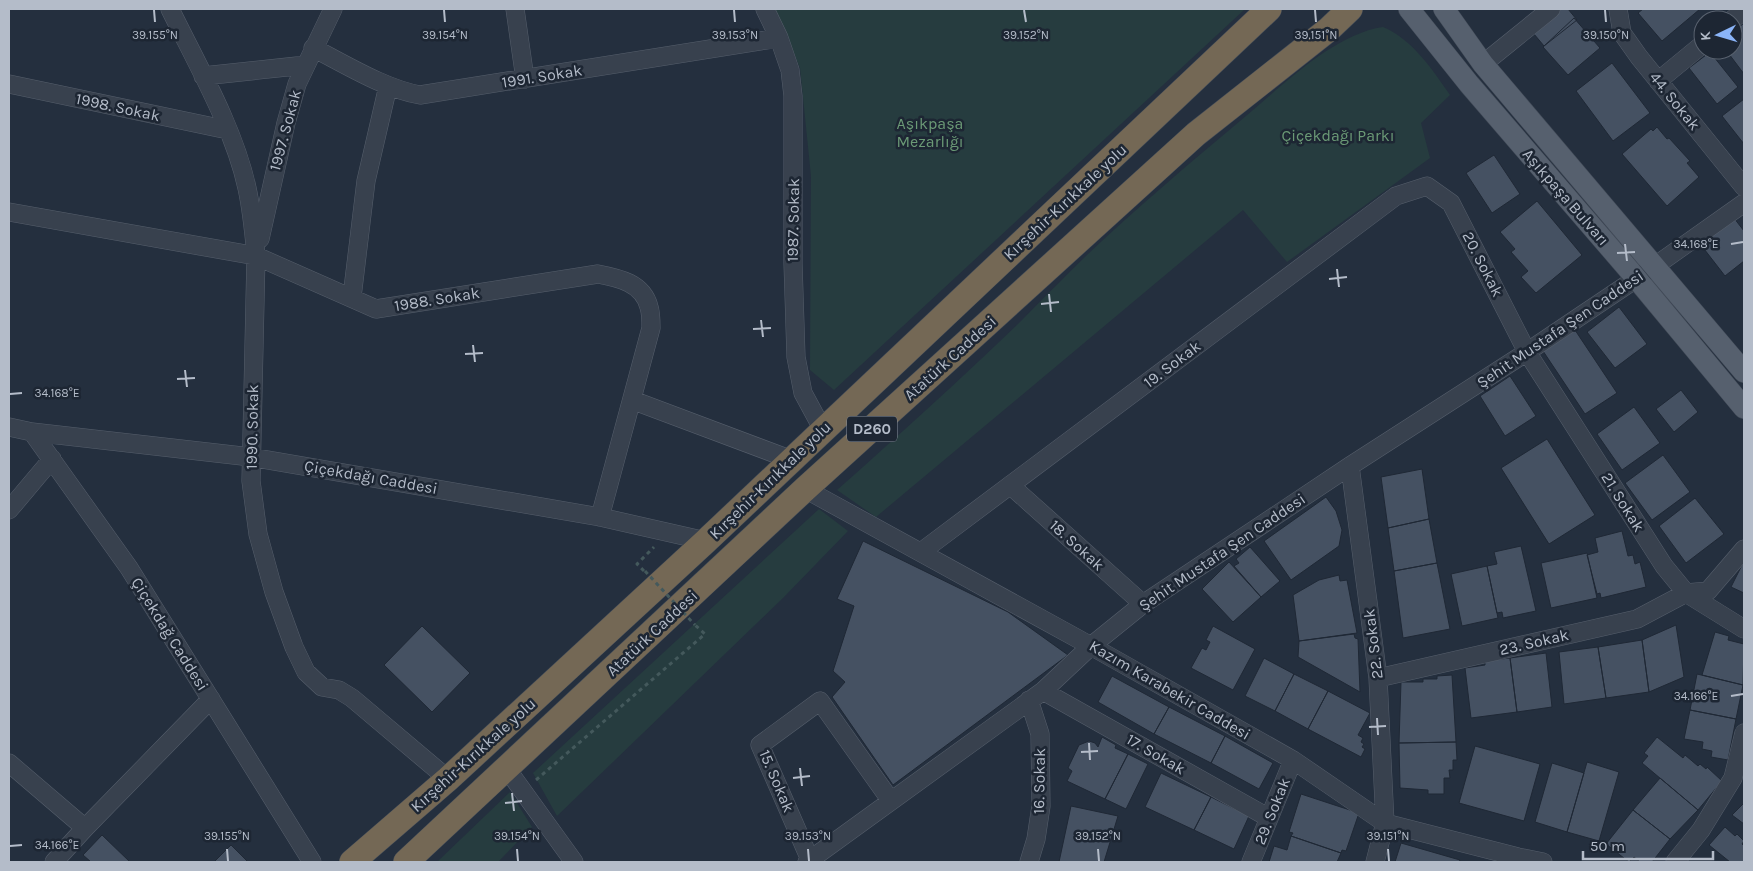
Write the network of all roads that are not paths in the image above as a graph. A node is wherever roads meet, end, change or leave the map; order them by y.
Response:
1 (170, 9) edge
2 (515, 9) edge
3 (765, 9) edge
4 (1269, 9) edge
5 (1350, 9) edge
6 (1410, 9) edge
7 (1444, 9) edge
8 (1551, 9) edge
9 (1618, 9) edge
10 (330, 11) edge
11 (779, 38) junction
12 (1693, 52) edge
13 (309, 56) junction
14 (1482, 64) junction
15 (203, 76) junction
16 (524, 79) junction
17 (1658, 81) junction
18 (9, 84) edge
19 (388, 86) junction
20 (228, 130) junction
21 (1427, 186) joint
22 (1744, 187) edge
23 (1744, 203) edge
24 (9, 212) edge
25 (256, 256) junction
26 (1656, 266) junction
27 (1636, 278) junction
28 (352, 297) junction
29 (1527, 352) junction
30 (1744, 372) edge
31 (632, 400) junction
32 (1744, 408) edge
33 (9, 427) edge
34 (823, 430) junction
35 (32, 432) junction
36 (251, 457) junction
37 (52, 459) junction
38 (792, 460) junction
39 (1350, 466) junction
40 (1010, 485) junction
41 (805, 489) junction
42 (9, 510) edge
43 (600, 517) junction
44 (706, 541) junction
45 (1744, 549) edge
46 (921, 552) junction
47 (1686, 593) junction
48 (1144, 604) junction
49 (1744, 629) edge
50 (1091, 646) junction
51 (1378, 678) junction
52 (1036, 696) junction
53 (211, 699) junction
54 (1744, 733) edge
55 (1293, 760) junction
56 (9, 764) edge
57 (506, 769) junction
58 (448, 780) junction
59 (891, 801) junction
60 (1269, 818) junction
61 (1385, 823) junction
62 (85, 828) junction
63 (809, 861) edge
64 (54, 862) edge
65 (312, 862) edge
66 (352, 862) edge
67 (406, 862) edge
68 (574, 862) edge
69 (1029, 862) edge
70 (1251, 862) edge
71 (1375, 862) edge
72 (1543, 862) edge
73 (1675, 862) edge

1 - 15 street, 1990. Sokak
2 - 16 street
3 - 11 street, 1987. Sokak
4 - 34 highway, Kırşehir-Kırıkkale yolu / D260
5 - 41 highway, Atatürk Caddesi / D260
6 - 27 main road, Aşıkpaşa Bulvarı
7 - 14 main road, Aşıkpaşa Bulvarı
8 - 14 street
9 - 17 street, 44. Sokak
10 - 13 street, 1997. Sokak
11 - 16 street, 1991. Sokak
11 - 34 street, 1987. Sokak
12 - 17 street
13 - 15 street
13 - 19 street, 1991. Sokak
13 - 25 street, 1997. Sokak
14 - 26 main road, Aşıkpaşa Bulvarı
15 - 20 street, 1990. Sokak
16 - 19 street, 1991. Sokak
17 - 22 street, 44. Sokak
18 - 20 street, 1998. Sokak
19 - 28 street
20 - 25 street, 1990. Sokak
21 - 29 street, 20. Sokak
21 - 40 street, 19. Sokak
23 - 26 street, Şehit Mustafa Şen Caddesi
24 - 25 street, 1988. Sokak
25 - 28 street, 1988. Sokak
25 - 36 street, 1990. Sokak
26 - 27 street, Şehit Mustafa Şen Caddesi
26 - 30 main road, Aşıkpaşa Bulvarı
27 - 29 street, Şehit Mustafa Şen Caddesi
27 - 32 main road, Aşıkpaşa Bulvarı
28 - 31 street, 1988. Sokak
29 - 39 street, Şehit Mustafa Şen Caddesi
29 - 47 street, 21. Sokak
31 - 38 street
31 - 43 street, 1988. Sokak
33 - 35 street
34 - 38 highway, Kırşehir-Kırıkkale yolu / D260
35 - 36 street, Çiçekdağı Caddesi
35 - 37 street, Çiçekdağ Caddesi
36 - 43 street, Çiçekdağı Caddesi
36 - 58 street, 1990. Sokak
37 - 42 street
37 - 53 street, Çiçekdağ Caddesi
38 - 44 highway, Kırşehir-Kırıkkale yolu / D260
39 - 48 street, Şehit Mustafa Şen Caddesi
39 - 51 street, 22. Sokak
40 - 46 street, 19. Sokak
40 - 48 street, 18. Sokak
41 - 46 street, Kazım Karabekir Caddesi
41 - 57 highway, Atatürk Caddesi / D260
43 - 44 street, Çiçekdağı Caddesi
44 - 58 highway, Kırşehir-Kırıkkale yolu / D260
45 - 47 street, 23. Sokak
46 - 50 street, Kazım Karabekir Caddesi
47 - 49 street, 21. Sokak
47 - 51 street, 23. Sokak
48 - 50 street, Şehit Mustafa Şen Caddesi
50 - 52 street, Şehit Mustafa Şen Caddesi
50 - 55 street, Kazım Karabekir Caddesi
51 - 61 street, 22. Sokak
52 - 59 street, Şehit Mustafa Şen Caddesi
52 - 60 street, 17. Sokak
52 - 69 street, 16. Sokak
53 - 62 street
53 - 65 street, Çiçekdağ Caddesi
54 - 73 street
55 - 60 street, 29. Sokak
55 - 61 street, Kazım Karabekir Caddesi
56 - 62 street
57 - 67 highway, Atatürk Caddesi / D260
57 - 68 street
58 - 66 highway, Kırşehir-Kırıkkale yolu / D260
59 - 63 street, Şehit Mustafa Şen Caddesi
59 - 63 street, 15. Sokak
60 - 70 street, 29. Sokak
61 - 71 street, 22. Sokak
61 - 72 street, Kazım Karabekir Caddesi
62 - 64 street

